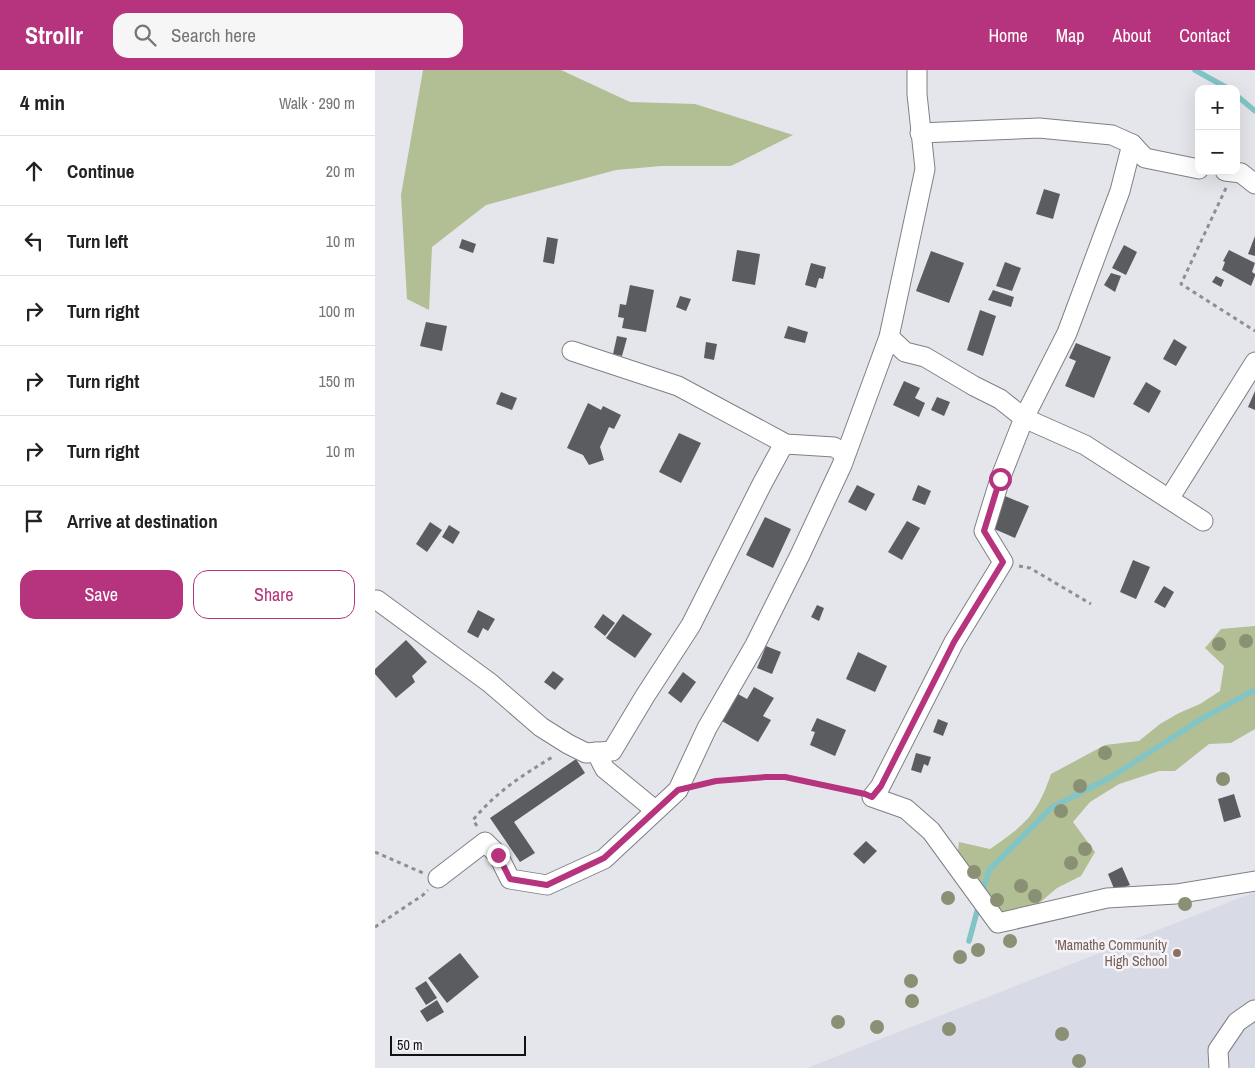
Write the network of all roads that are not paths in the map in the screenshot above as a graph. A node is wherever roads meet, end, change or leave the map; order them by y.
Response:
1 (917, 70) edge
2 (920, 133) junction
3 (1132, 144) junction
4 (1195, 167) edge
5 (1240, 173) edge
6 (1255, 184) edge
7 (889, 337) junction
8 (572, 351) dead end
9 (1255, 362) edge
10 (1024, 418) junction
11 (787, 444) junction
12 (845, 454) junction
13 (1169, 499) junction
14 (1203, 521) dead end
15 (377, 600) dead end
16 (596, 752) junction
17 (655, 810) junction
18 (438, 878) road end
19 (1255, 880) edge
20 (1254, 1010) edge
21 (1219, 1068) edge

1 - 2 street
2 - 3 street
2 - 7 street
3 - 4 street
3 - 10 street
5 - 6 street
7 - 10 street
7 - 12 street
8 - 11 street
9 - 13 street
10 - 13 street
10 - 19 street
11 - 12 street
11 - 16 street
12 - 17 street
13 - 14 street
15 - 16 street
16 - 17 street
17 - 18 street
20 - 21 street

